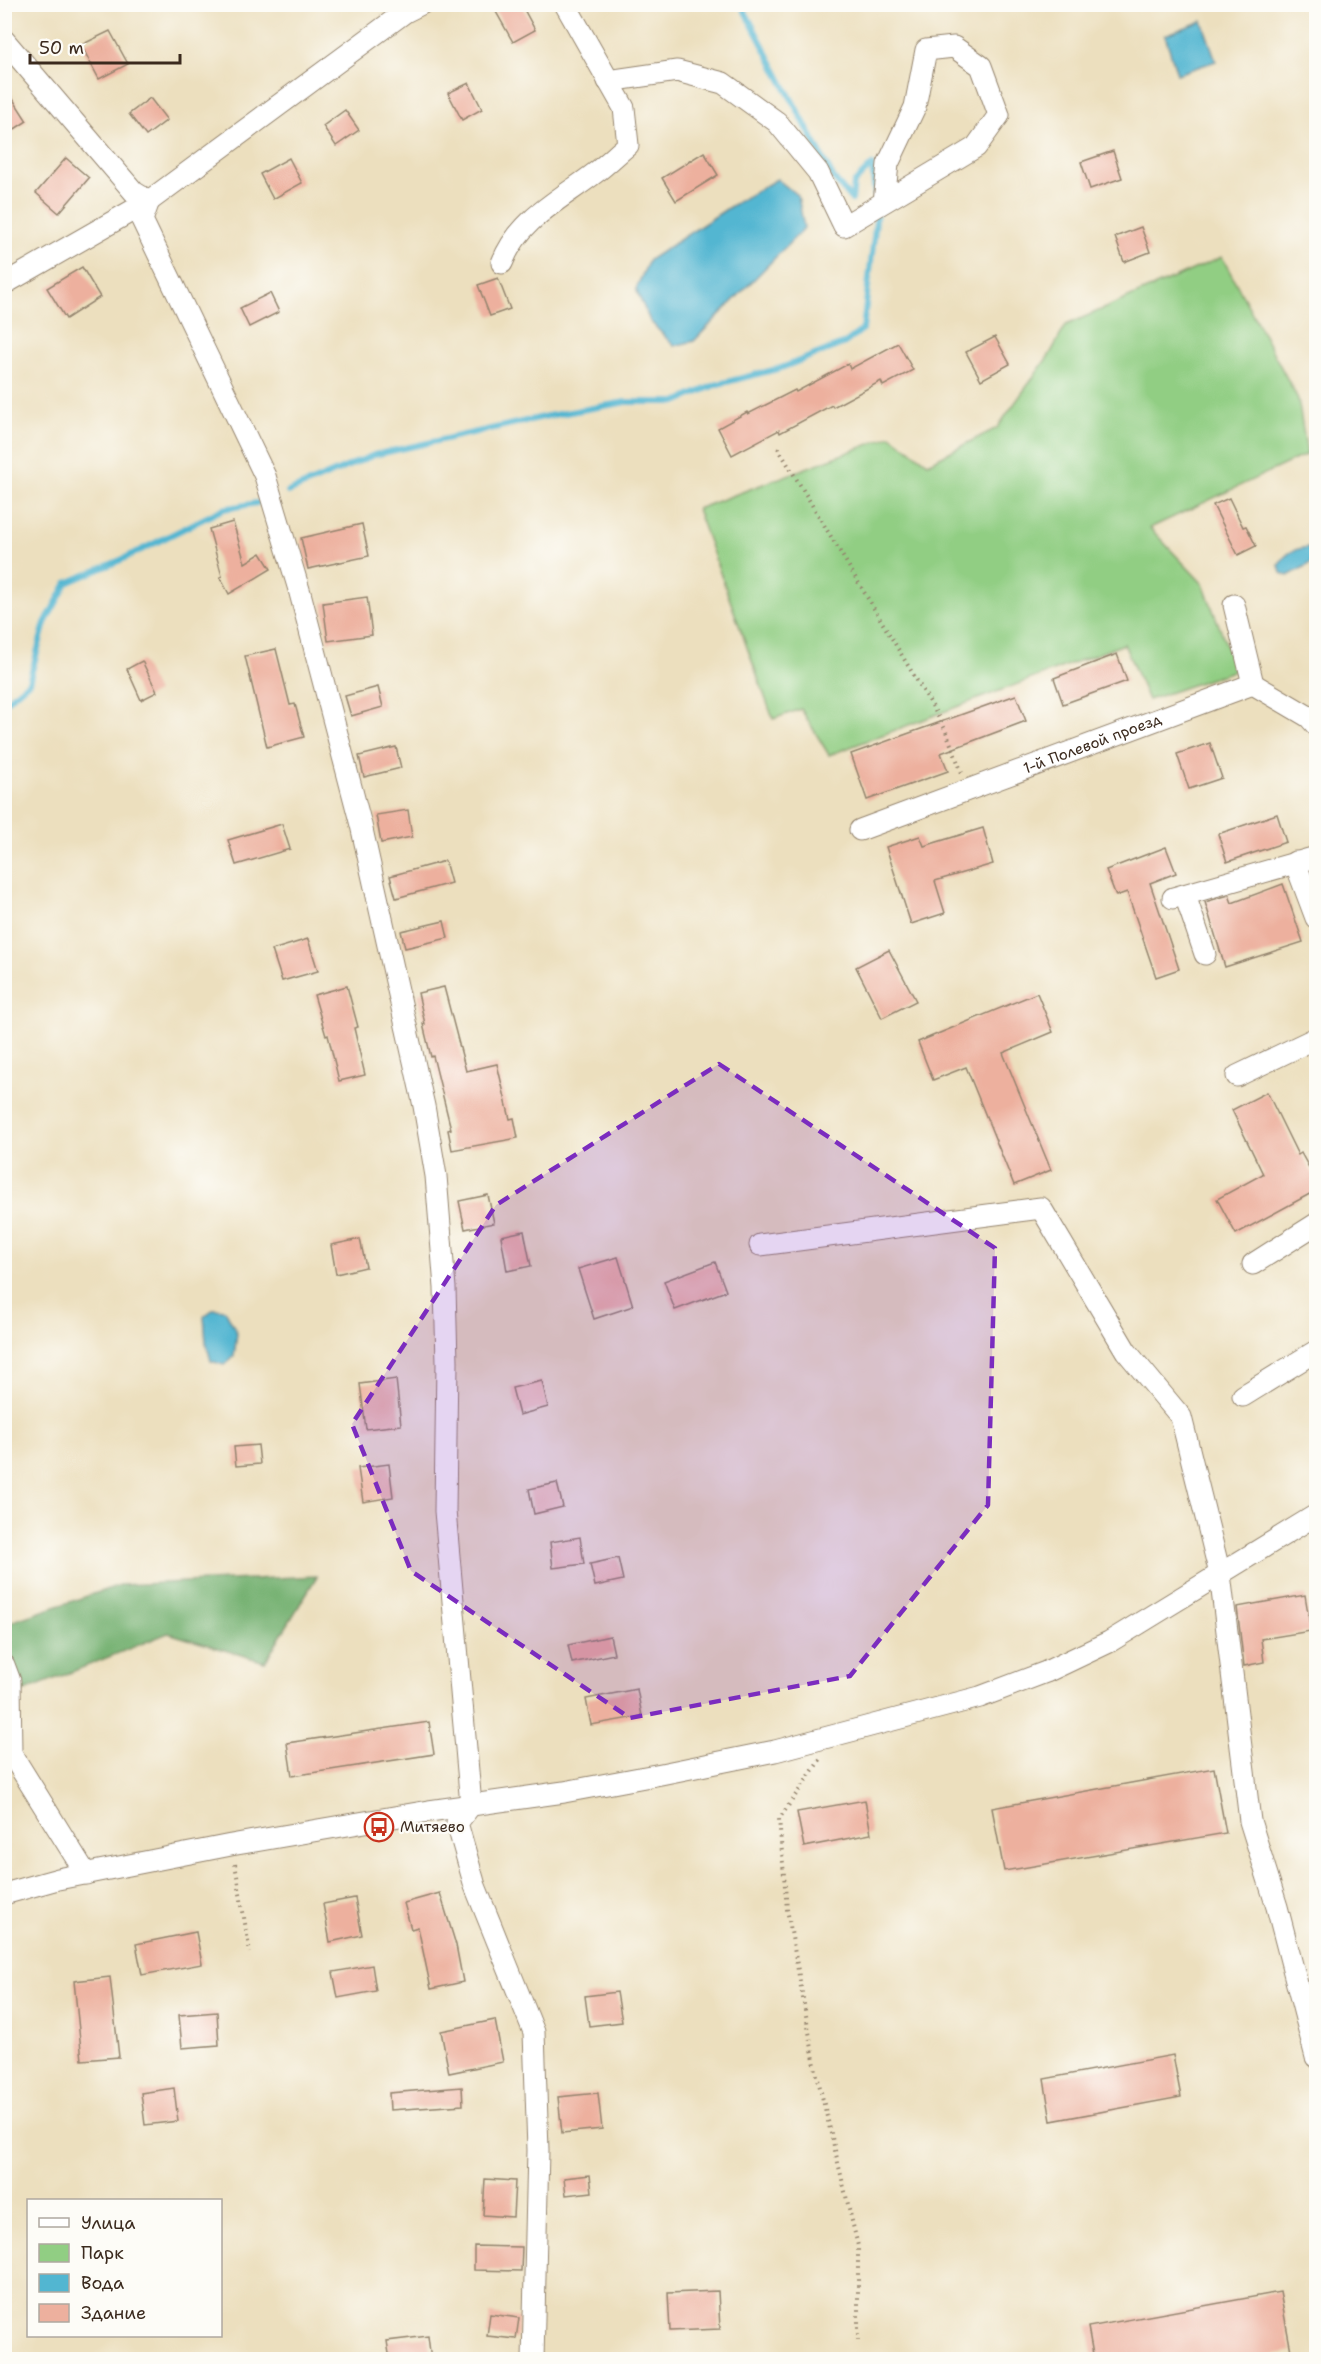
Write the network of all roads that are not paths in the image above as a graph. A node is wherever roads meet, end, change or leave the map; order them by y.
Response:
1 (421, 4) edge
2 (565, 4) edge
3 (4, 40) edge
4 (608, 81) junction
5 (149, 201) junction
6 (884, 202) junction
7 (502, 263) dead end
8 (4, 284) edge
9 (1234, 605) dead end
10 (1253, 684) junction
11 (1317, 725) edge
12 (860, 830) dead end
13 (1317, 857) edge
14 (1295, 862) junction
15 (1317, 918) edge
16 (1205, 954) dead end
17 (1317, 1038) edge
18 (1237, 1076) dead end
19 (1317, 1224) edge
20 (760, 1245) dead end
21 (1253, 1264) dead end
22 (1317, 1351) edge
23 (1243, 1396) dead end
24 (1317, 1515) edge
25 (1220, 1574) junction
26 (4, 1665) edge
27 (471, 1805) junction
28 (86, 1874) junction
29 (4, 1894) edge
30 (1317, 2057) edge
31 (533, 2360) edge

1 - 5 street
2 - 4 street
3 - 5 street
4 - 6 street
4 - 7 street
5 - 8 street
5 - 27 street
6 - 6 street
9 - 10 street
10 - 11 street
10 - 12 street, 1-й Полевой проезд
13 - 14 street
14 - 15 street
14 - 16 street
17 - 18 street
19 - 21 street
20 - 25 street
22 - 23 street
24 - 25 street
25 - 27 street
25 - 30 street
26 - 28 street
27 - 28 street
27 - 31 street
28 - 29 street

